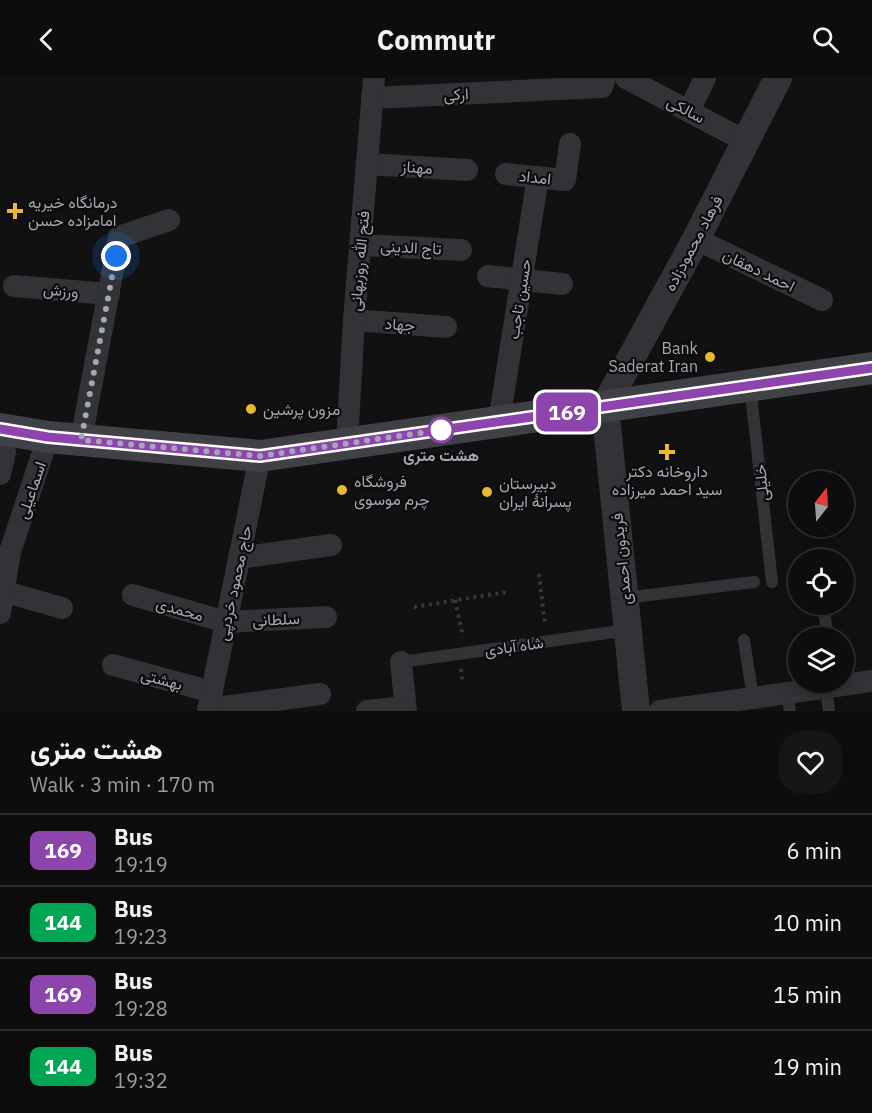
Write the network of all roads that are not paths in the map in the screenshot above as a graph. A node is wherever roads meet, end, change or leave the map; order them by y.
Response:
1 (604, 78) edge
2 (626, 78) edge
3 (705, 78) edge
4 (778, 78) edge
5 (654, 85) edge
6 (373, 88) edge
7 (689, 111) junction
8 (745, 141) junction
9 (570, 144) dead end
10 (367, 164) junction
11 (466, 170) dead end
12 (506, 174) dead end
13 (538, 177) junction
14 (169, 220) dead end
15 (696, 239) junction
16 (361, 245) junction
17 (461, 250) dead end
18 (488, 276) dead end
19 (522, 280) junction
20 (562, 284) dead end
21 (14, 286) dead end
22 (109, 294) junction
23 (822, 300) dead end
24 (354, 321) junction
25 (446, 327) dead end
26 (872, 368) edge
27 (750, 385) junction
28 (605, 406) junction
29 (499, 422) junction
30 (48, 437) junction
31 (81, 440) junction
32 (3, 441) edge
33 (347, 443) junction
34 (260, 456) junction
35 (0, 474) edge
36 (331, 545) dead end
37 (239, 558) junction
38 (754, 582) dead end
39 (772, 582) dead end
40 (133, 596) dead end
41 (625, 598) junction
42 (1, 602) edge
43 (62, 608) dead end
44 (326, 617) dead end
45 (226, 622) junction
46 (628, 630) junction
47 (744, 640) dead end
48 (401, 662) joint
49 (113, 665) dead end
50 (872, 681) edge
51 (854, 683) edge
52 (813, 693) edge
53 (831, 693) edge
54 (320, 694) dead end
55 (753, 698) junction
56 (789, 702) edge
57 (209, 704) edge
58 (406, 709) edge
59 (367, 711) edge
60 (636, 711) edge
61 (660, 711) edge
62 (829, 711) edge

1 - 6 street, ارکی
2 - 5 street, سالکی
3 - 7 street
4 - 8 street, فرهاد محمودزاده
5 - 7 street, سالکی
6 - 10 street, فتح الله روزبهانی
7 - 8 street, سالکی
8 - 15 street, فرهاد محمودزاده
9 - 13 street, امداد
10 - 11 street, مهناز
10 - 16 street, فتح الله روزبهانی
12 - 13 street, امداد
13 - 19 street, حسین تاجب
14 - 22 street
15 - 23 street, احمد دهقان
15 - 28 street, فرهاد محمودزاده
16 - 17 street, تاج الدینی
16 - 24 street, فتح الله روزبهانی
18 - 19 street
19 - 20 street
19 - 29 street, حسین تاجب
21 - 22 street, ورزش
22 - 31 street
24 - 25 street, جهاد
24 - 33 street, فتح الله روزبهانی
26 - 27 main road
27 - 28 main road
27 - 39 lane, خلیلی
28 - 29 main road
28 - 41 street, فریدون احمدی
29 - 33 main road
30 - 31 main road
30 - 32 main road
30 - 42 street, اسماعیلی
31 - 34 main road
32 - 35 street
33 - 34 main road
34 - 37 street, حاج محمود خردپی
36 - 37 street
37 - 45 street, حاج محمود خردپی
38 - 41 lane
40 - 45 street, محمدی
41 - 46 street, فریدون احمدی
42 - 43 street
44 - 45 street, سلطانی
45 - 57 street, حاج محمود خردپی
46 - 48 lane, شاه آبادی
46 - 60 street, فریدون احمدی
47 - 55 lane
48 - 58 street
49 - 57 street, بهشتی
50 - 51 street
52 - 56 street
53 - 62 lane
54 - 57 street
55 - 56 street
55 - 61 street
58 - 59 street

